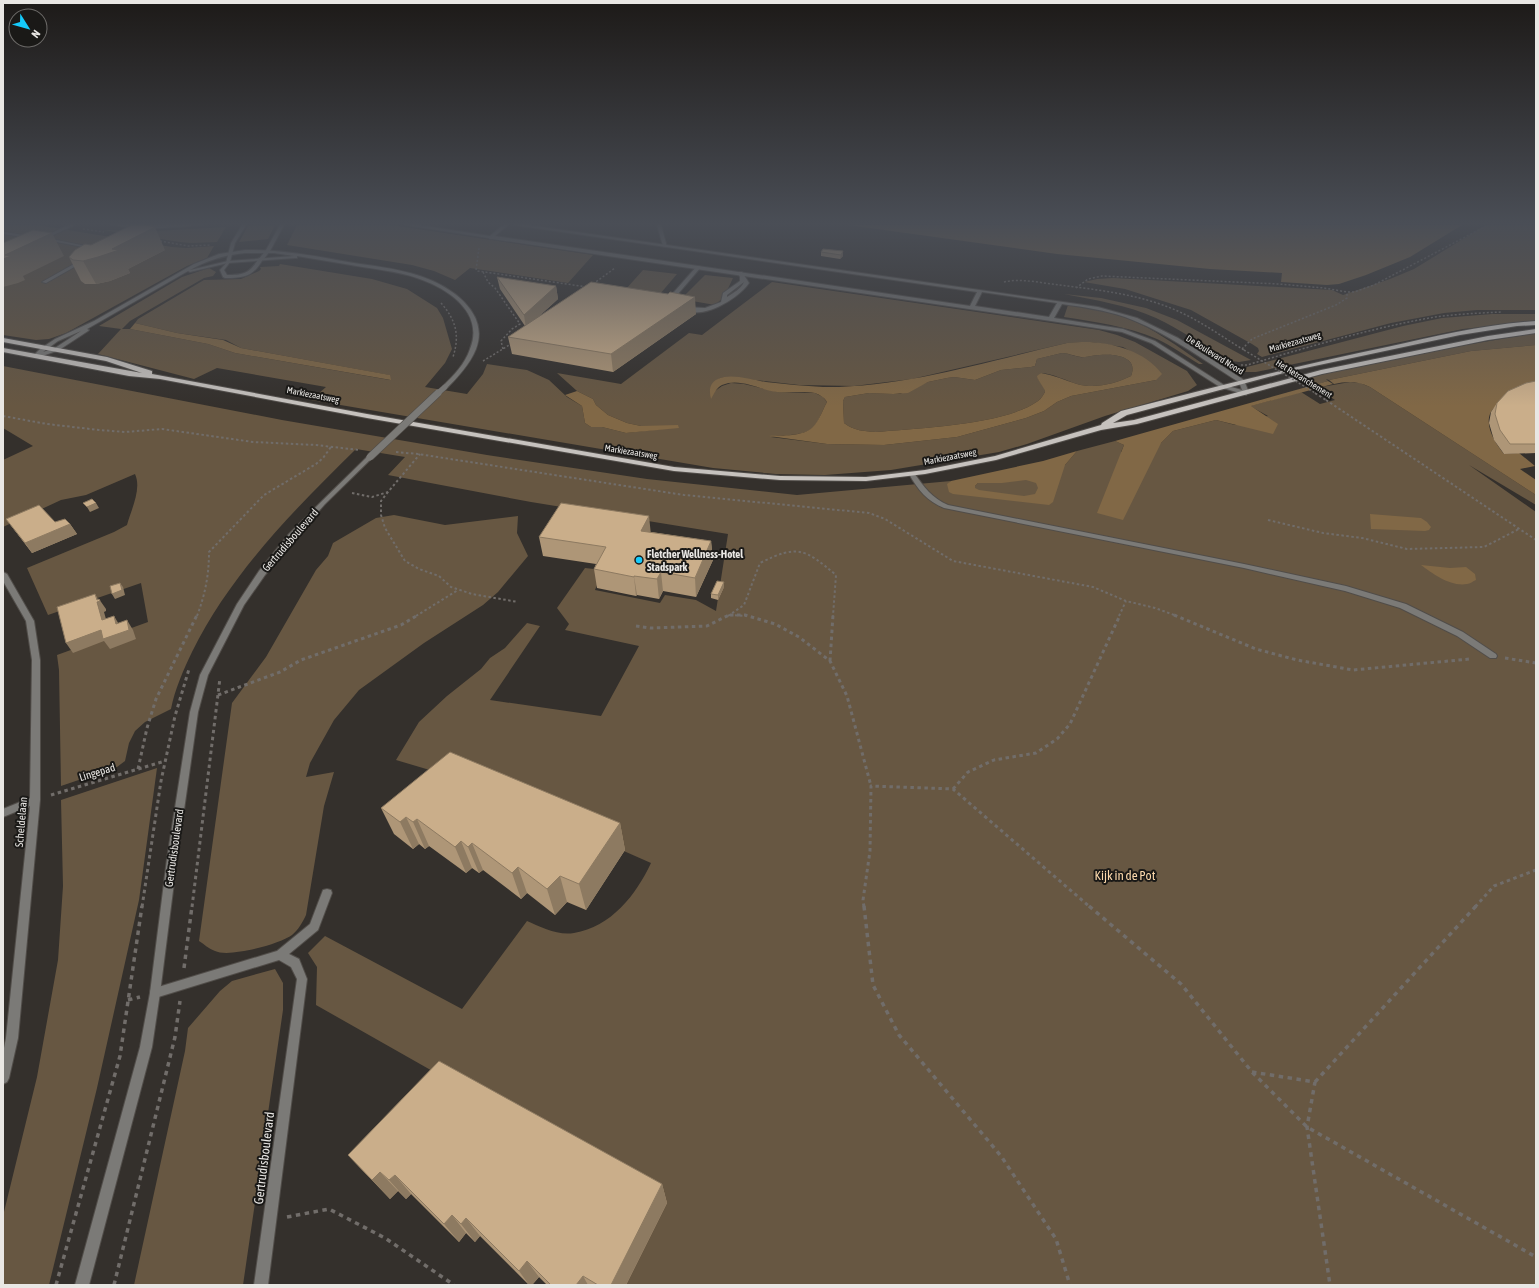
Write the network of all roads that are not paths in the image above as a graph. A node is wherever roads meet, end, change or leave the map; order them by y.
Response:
1 (159, 285) edge
2 (439, 285) edge
3 (683, 285) edge
4 (746, 285) edge
5 (825, 285) edge
6 (938, 285) edge
7 (980, 291) junction
8 (1060, 302) junction
9 (671, 307) edge
10 (972, 307) junction
11 (678, 308) edge
12 (1051, 319) junction
13 (94, 322) junction
14 (1536, 323) edge
15 (1536, 331) edge
16 (3, 340) edge
17 (45, 347) junction
18 (57, 349) junction
19 (3, 350) edge
20 (36, 356) junction
21 (160, 377) junction
22 (1242, 381) junction
23 (1222, 386) junction
24 (1246, 393) junction
25 (1100, 428) junction
26 (912, 474) junction
27 (3, 574) edge
28 (1493, 656) road end
29 (35, 800) junction
30 (3, 814) edge
31 (327, 893) dead end
32 (280, 956) junction
33 (155, 992) junction
34 (8, 1040) edge
35 (3, 1078) edge
36 (82, 1285) edge
37 (261, 1285) edge

1 - 13 street, Gertrudisboulevard
2 - 33 street, Gertrudisboulevard, bridge
3 - 9 street
4 - 11 street
5 - 10 street, De Boulevard Noord
6 - 7 street, De Boulevard Noord
7 - 8 street, De Boulevard Noord
7 - 10 street
8 - 12 street
8 - 22 street, De Boulevard Noord
10 - 12 street, De Boulevard Noord
12 - 23 street, De Boulevard Noord
13 - 17 street, Gertrudisboulevard
13 - 18 street, Gertrudisboulevard
14 - 22 main road, Markiezaatsweg
15 - 24 main road, Markiezaatsweg
16 - 17 main road, Markiezaatsweg
17 - 18 main road, Markiezaatsweg
17 - 20 street, Gertrudisboulevard
18 - 20 street, Gertrudisboulevard
18 - 21 main road, Markiezaatsweg
19 - 20 main road, Markiezaatsweg
20 - 21 main road, Markiezaatsweg
21 - 26 main road, Markiezaatsweg
22 - 23 main road, Markiezaatsweg
22 - 24 street, De Boulevard Noord
23 - 24 street, De Boulevard Noord
23 - 25 main road, Markiezaatsweg
24 - 25 main road, Markiezaatsweg
25 - 26 main road, Markiezaatsweg
26 - 28 street
27 - 29 street, Scheldelaan
29 - 30 street
29 - 34 street, Scheldelaan
31 - 32 street
32 - 33 street
32 - 37 street, Gertrudisboulevard
33 - 36 street, Gertrudisboulevard
34 - 35 street, Scheldelaan

